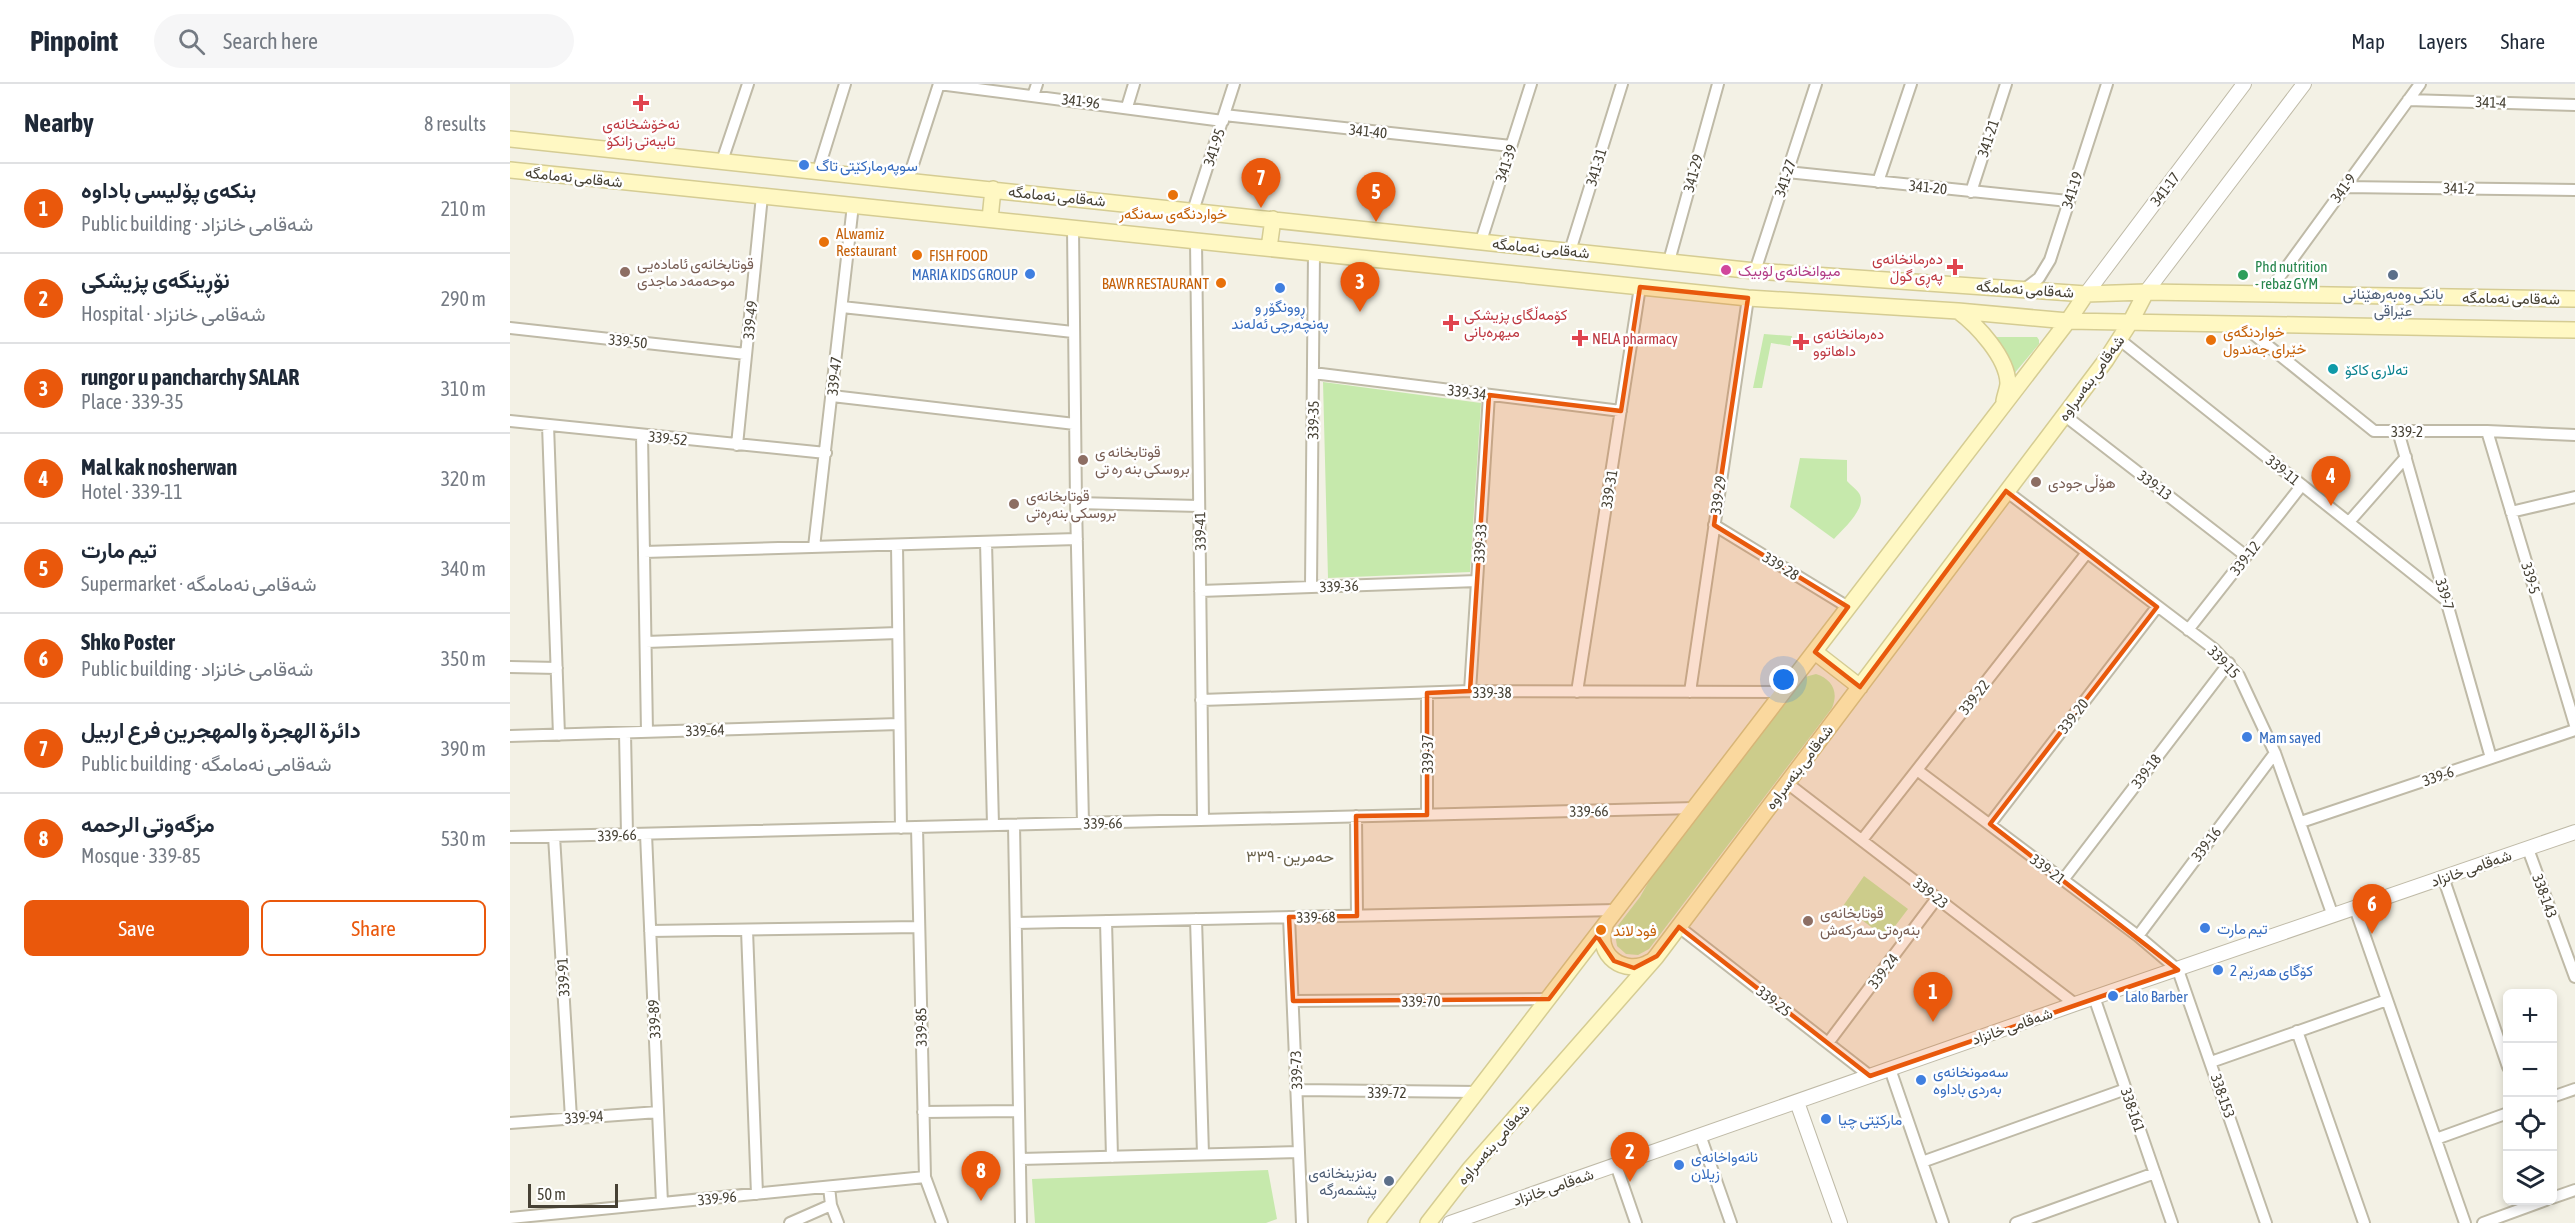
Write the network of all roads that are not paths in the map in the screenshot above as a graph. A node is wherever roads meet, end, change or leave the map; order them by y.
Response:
1 (748, 84) edge
2 (845, 84) edge
3 (939, 84) edge
4 (1037, 84) edge
5 (1134, 84) edge
6 (1234, 84) edge
7 (1531, 84) edge
8 (1622, 84) edge
9 (1718, 84) edge
10 (1816, 84) edge
11 (1911, 84) edge
12 (2006, 84) edge
13 (2108, 84) edge
14 (2244, 84) edge
15 (2304, 84) edge
16 (2420, 84) edge
17 (1033, 96) junction
18 (2408, 100) junction
19 (2575, 105) edge
20 (1127, 107) junction
21 (1223, 118) junction
22 (510, 131) edge
23 (510, 139) edge
24 (581, 146) junction
25 (1511, 146) junction
26 (722, 161) junction
27 (510, 170) edge
28 (818, 171) junction
29 (1787, 172) junction
30 (908, 180) junction
31 (1878, 182) junction
32 (2343, 188) junction
33 (993, 189) junction
34 (2575, 189) edge
35 (1971, 192) junction
36 (762, 196) junction
37 (2068, 201) junction
38 (853, 205) junction
39 (1193, 211) junction
40 (990, 219) junction
41 (1273, 219) junction
42 (1073, 228) junction
43 (1197, 241) junction
44 (1480, 241) junction
45 (1269, 248) junction
46 (1570, 251) junction
47 (1314, 253) junction
48 (1669, 261) junction
49 (1755, 271) junction
50 (1640, 286) junction
51 (2026, 288) junction
52 (2146, 292) junction
53 (2086, 294) junction
54 (2267, 294) junction
55 (1748, 298) junction
56 (2575, 299) edge
57 (842, 307) junction
58 (1958, 311) junction
59 (2068, 321) junction
60 (2131, 321) junction
61 (2240, 324) junction
62 (510, 328) edge
63 (2575, 330) edge
64 (1073, 332) junction
65 (2120, 339) junction
66 (746, 354) junction
67 (1313, 373) junction
68 (1489, 395) junction
69 (832, 396) junction
70 (2003, 407) junction
71 (1621, 411) junction
72 (2064, 416) junction
73 (510, 421) edge
74 (1075, 424) junction
75 (548, 425) junction
76 (2398, 431) junction
77 (2487, 431) junction
78 (642, 435) junction
79 (2575, 435) edge
80 (737, 445) junction
81 (826, 453) junction
82 (2406, 457) junction
83 (2302, 485) junction
84 (2006, 490) junction
85 (2575, 497) edge
86 (1076, 503) junction
87 (1199, 506) junction
88 (2511, 512) junction
89 (2349, 522) junction
90 (1714, 525) junction
91 (1077, 539) junction
92 (986, 542) junction
93 (897, 545) junction
94 (813, 547) junction
95 (644, 552) junction
96 (2086, 554) junction
97 (2246, 556) junction
98 (1477, 581) junction
99 (1311, 587) junction
100 (1200, 591) junction
101 (2446, 600) junction
102 (1848, 607) junction
103 (2157, 607) junction
104 (2187, 630) junction
105 (898, 633) junction
106 (646, 642) junction
107 (1815, 652) junction
108 (2229, 663) junction
109 (510, 667) edge
110 (557, 668) junction
111 (1860, 687) junction
112 (1470, 692) junction
113 (1576, 692) junction
114 (1690, 692) junction
115 (1783, 692) junction
116 (1427, 693) junction
117 (1202, 700) junction
118 (900, 724) junction
119 (2575, 725) edge
120 (2575, 730) edge
121 (647, 732) junction
122 (625, 733) junction
123 (559, 735) junction
124 (510, 736) edge
125 (2275, 753) junction
126 (2491, 758) junction
127 (1917, 770) junction
128 (1787, 783) junction
129 (1695, 808) junction
130 (1426, 815) junction
131 (1356, 816) junction
132 (1203, 820) junction
133 (2301, 822) junction
134 (1083, 823) junction
135 (1990, 824) junction
136 (993, 825) junction
137 (1014, 825) junction
138 (916, 827) junction
139 (901, 828) junction
140 (2575, 832) edge
141 (627, 834) junction
142 (646, 834) junction
143 (554, 836) junction
144 (510, 837) edge
145 (1862, 840) junction
146 (2528, 849) junction
147 (2443, 877) junction
148 (2062, 879) junction
149 (1937, 898) junction
150 (2355, 908) junction
151 (1616, 910) junction
152 (1357, 916) junction
153 (2333, 916) junction
154 (1289, 917) junction
155 (1196, 919) junction
156 (1106, 921) junction
157 (1016, 923) junction
158 (1606, 923) junction
159 (919, 927) junction
160 (1679, 927) junction
161 (747, 930) junction
162 (650, 931) junction
163 (2138, 936) junction
164 (1656, 956) junction
165 (2178, 970) junction
166 (2575, 977) edge
167 (2094, 998) junction
168 (1549, 999) junction
169 (2387, 1000) junction
170 (1293, 1001) junction
171 (2075, 1004) junction
172 (2297, 1031) junction
173 (1828, 1043) junction
174 (2503, 1052) edge
175 (2211, 1062) junction
176 (1890, 1069) junction
177 (1870, 1076) junction
178 (2126, 1089) junction
179 (2575, 1089) edge
180 (1297, 1090) junction
181 (1478, 1092) junction
182 (2557, 1096) edge
183 (1797, 1102) junction
184 (658, 1112) junction
185 (923, 1112) junction
186 (1019, 1112) junction
187 (2503, 1115) edge
188 (571, 1119) junction
189 (510, 1123) edge
190 (1700, 1135) junction
191 (2436, 1139) junction
192 (1299, 1152) junction
193 (1203, 1154) junction
194 (1112, 1157) junction
195 (1020, 1159) junction
196 (1922, 1162) junction
197 (1616, 1165) junction
198 (2155, 1173) junction
199 (925, 1177) junction
200 (829, 1187) junction
201 (2575, 1190) edge
202 (757, 1194) junction
203 (2557, 1197) edge
204 (662, 1203) junction
205 (831, 1205) junction
206 (2532, 1205) edge
207 (510, 1218) edge
208 (1300, 1222) edge
209 (2463, 1222) edge
210 (790, 1223) edge
211 (838, 1223) edge
212 (942, 1223) edge
213 (1021, 1223) edge
214 (1376, 1223) edge
215 (1428, 1223) edge
216 (1449, 1223) edge
217 (1636, 1223) edge
218 (1731, 1223) edge
219 (1840, 1223) edge
220 (1943, 1223) edge
221 (2016, 1223) edge
222 (2172, 1223) edge
223 (2266, 1223) edge
224 (2364, 1223) edge
225 (2483, 1223) edge

1 - 26 street
2 - 28 street
3 - 17 street, 341-96
3 - 30 street
4 - 17 street
5 - 20 street
6 - 21 street, 341-95
7 - 25 street, 341-39
8 - 46 street, 341-31
9 - 48 street, 341-29
10 - 29 street, 341-27
11 - 31 street
12 - 35 street, 341-21
13 - 37 street, 341-19
14 - 53 street, 341-17
15 - 52 street
16 - 18 street, 341-9
17 - 20 street, 341-96
18 - 19 street, 341-4
18 - 32 street, 341-9
20 - 21 street, 341-96
21 - 25 street, 341-40
21 - 39 street, 341-95
22 - 24 main road
23 - 24 main road, شەقامی نەمامگە
24 - 26 main road, شەقامی نەمامگە
25 - 44 street, 341-39
26 - 28 main road, شەقامی نەمامگە
27 - 36 main road, شەقامی نەمامگە
28 - 30 main road, شەقامی نەمامگە
29 - 31 street, 341-20
29 - 49 street, 341-27
30 - 33 main road, شەقامی نەمامگە
31 - 35 street, 341-20
32 - 34 street, 341-2
32 - 54 street, 341-9
33 - 39 main road, شەقامی نەمامگە
33 - 40 main road
35 - 37 street, 341-20
36 - 38 main road, شەقامی نەمامگە
36 - 66 street, 339-49
37 - 51 street, 341-19
38 - 40 main road, شەقامی نەمامگە
38 - 57 street, 339-47
39 - 41 main road, شەقامی نەمامگە
40 - 42 main road, شەقامی نەمامگە
41 - 44 main road, شەقامی نەمامگە
41 - 45 main road
42 - 43 main road, شەقامی نەمامگە
42 - 64 street
43 - 45 main road, شەقامی نەمامگە
43 - 87 street, 339-41
44 - 46 main road, شەقامی نەمامگە
45 - 47 main road, شەقامی نەمامگە
46 - 48 main road, شەقامی نەمامگە
47 - 50 main road, شەقامی نەمامگە
47 - 67 street, 339-35
48 - 49 main road, شەقامی نەمامگە
49 - 51 main road, شەقامی نەمامگە
50 - 55 main road, شەقامی نەمامگە
50 - 71 street, 339-31
51 - 53 main road, شەقامی نەمامگە
52 - 53 main road, شەقامی نەمامگە
52 - 54 main road, شەقامی نەمامگە
52 - 60 main road, شەقامی بنەسراوە
53 - 59 main road
54 - 56 main road, شەقامی نەمامگە
55 - 58 main road, شەقامی نەمامگە
55 - 90 street, 339-29
57 - 64 street
57 - 69 street, 339-47
58 - 59 main road, شەقامی نەمامگە
58 - 70 main road
59 - 60 main road, شەقامی نەمامگە
59 - 70 main road
60 - 61 main road, شەقامی نەمامگە
60 - 65 main road, شەقامی بنەسراوە
61 - 63 main road, شەقامی نەمامگە
61 - 76 street, 339-2
62 - 66 street, 339-50
64 - 74 street
65 - 72 main road, شەقامی بنەسراوە
65 - 83 street, 339-11
66 - 80 street, 339-49
67 - 68 street, 339-34
67 - 99 street, 339-35
68 - 71 street, 339-34
68 - 98 street, 339-33
69 - 74 street
69 - 81 street, 339-47
70 - 102 main road
71 - 113 street, 339-31
72 - 84 main road, شەقامی بنەسراوە
72 - 97 street, 339-13
73 - 75 street, 339-52
74 - 86 street
75 - 78 street, 339-52
75 - 110 street
76 - 77 street, 339-2
76 - 82 street, 339-7
77 - 79 street, 339-2
77 - 88 street, 339-5
78 - 80 street, 339-52
78 - 95 street
80 - 81 street, 339-52
81 - 94 street, 339-47
82 - 89 street
82 - 101 street, 339-7
83 - 89 street, 339-11
83 - 97 street, 339-12
84 - 96 street, 339-15
84 - 111 main road, شەقامی بنەسراوە
85 - 88 street
86 - 87 street
86 - 91 street
87 - 100 street, 339-41
88 - 119 street, 339-5
89 - 101 street, 339-11
90 - 102 street, 339-28
90 - 114 street, 339-29
91 - 92 street
91 - 134 street
92 - 93 street
92 - 136 street
93 - 94 street
93 - 105 street
94 - 95 street
95 - 106 street
96 - 103 street, 339-15
96 - 127 street, 339-22
97 - 104 street, 339-12
98 - 99 street, 339-36
98 - 112 street, 339-33
99 - 100 street, 339-36
100 - 117 street, 339-41
101 - 126 street, 339-7
102 - 107 main road
103 - 104 street, 339-15
103 - 135 street, 339-20
104 - 108 street, 339-15
105 - 106 street
105 - 118 street
106 - 121 street
107 - 111 main road
107 - 115 main road
108 - 125 street, 339-15
108 - 148 street, 339-18
109 - 110 street
110 - 123 street
111 - 128 main road, شەقامی بنەسراوە
112 - 113 street, 339-38
112 - 116 street, 339-38
113 - 114 street, 339-38
114 - 115 street, 339-38
115 - 129 main road
116 - 117 street, 339-38
116 - 130 street, 339-37
117 - 132 street, 339-41
118 - 121 street, 339-64
118 - 139 street
120 - 126 street, 339-6
121 - 122 street, 339-64
122 - 123 street, 339-64
122 - 141 street
123 - 124 street, 339-64
125 - 133 street, 339-15
125 - 163 street, 339-16
126 - 133 street, 339-6
127 - 135 street, 339-21
127 - 145 street, 339-22
128 - 145 street, 339-23
128 - 160 main road, شەقامی بنەسراوە
129 - 130 street, 339-66
129 - 151 main road
130 - 131 street, 339-66
131 - 132 street, 339-66
131 - 152 street
132 - 134 street, 339-66
133 - 153 street, 339-15
134 - 137 street, 339-66
135 - 148 street, 339-21
136 - 137 street, 339-66
136 - 138 street, 339-66
137 - 157 street
138 - 139 street, 339-66
138 - 159 street, 339-85
139 - 142 street, 339-66
140 - 146 street, شەقامی خانزاد
141 - 142 street, 339-66
141 - 143 street, 339-66
142 - 162 street, 339-89
143 - 144 street, 339-66
143 - 188 street, 339-91
145 - 149 street, 339-23
146 - 147 street, شەقامی خانزاد
146 - 166 street, 338-143
147 - 150 street, شەقامی خانزاد
147 - 174 street
148 - 163 street, 339-21
149 - 171 street, 339-23
149 - 173 street, 339-24
150 - 153 street, شەقامی خانزاد
150 - 169 street
151 - 152 street, 339-68
151 - 158 main road
152 - 154 street, 339-68
153 - 165 street, شەقامی خانزاد
154 - 155 street, 339-68
154 - 170 street, 339-73
155 - 156 street, 339-68
155 - 193 street
156 - 157 street, 339-68
156 - 194 street
157 - 186 street
158 - 164 main road
158 - 168 main road
159 - 161 street
159 - 185 street, 339-85
160 - 164 main road, شەقامی بنەسراوە
160 - 173 street, 339-25
161 - 162 street
161 - 202 street
162 - 184 street, 339-89
163 - 165 street, 339-21
164 - 215 main road, شەقامی بنەسراوە
165 - 167 street, شەقامی خانزاد
165 - 175 street, 338-153
167 - 171 street, شەقامی خانزاد
167 - 178 street, 338-161
168 - 170 street, 339-70
168 - 181 main road
169 - 172 street
169 - 191 street
170 - 180 street, 339-73
171 - 176 street, شەقامی خانزاد
172 - 175 street
172 - 224 street
173 - 177 street, 339-25
175 - 223 street, 338-153
176 - 177 street, شەقامی خانزاد
176 - 196 street
177 - 183 street, شەقامی خانزاد
178 - 196 street
178 - 198 street, 338-161
179 - 182 street
180 - 181 street, 339-72
180 - 192 street, 339-73
181 - 214 main road
183 - 190 street, شەقامی خانزاد
183 - 219 street
184 - 188 street, 339-94
184 - 204 street, 339-89
185 - 186 street
185 - 199 street, 339-85
186 - 195 street
187 - 191 street
188 - 189 street, 339-94
190 - 197 street, شەقامی خانزاد
190 - 218 street
191 - 209 street
192 - 193 street
192 - 208 street, 339-73
193 - 194 street
194 - 195 street
195 - 213 street
196 - 220 street
197 - 216 street, شەقامی خانزاد
197 - 217 street
198 - 221 street
198 - 222 street, 338-161
199 - 200 street, 339-96
199 - 212 street, 339-85
200 - 202 street, 339-96
200 - 205 street
201 - 203 street
202 - 204 street, 339-96
204 - 207 street, 339-96
205 - 210 street
205 - 211 street
206 - 225 street

